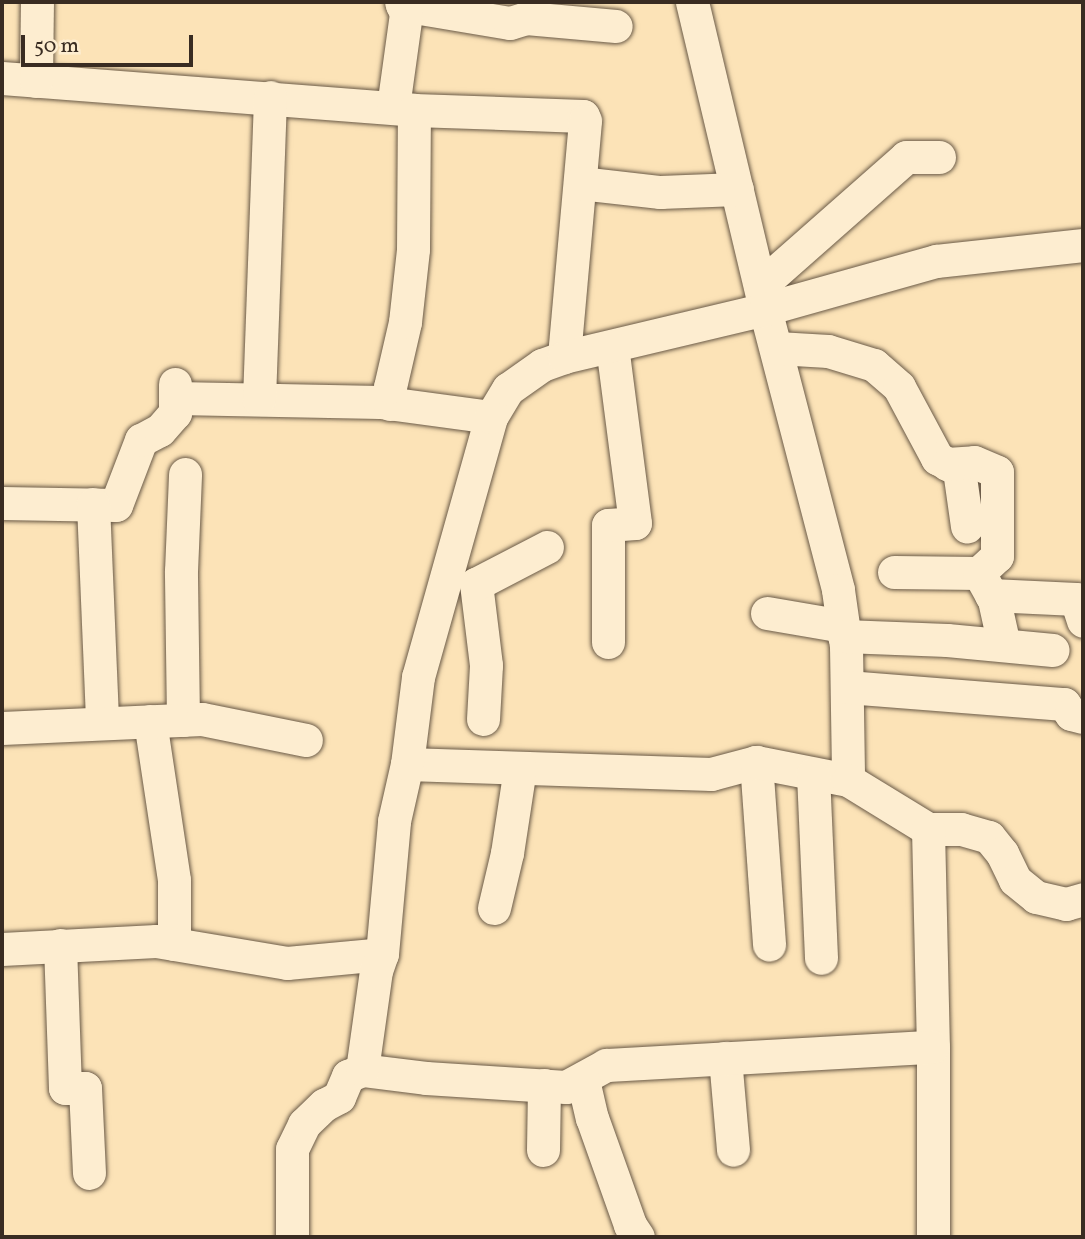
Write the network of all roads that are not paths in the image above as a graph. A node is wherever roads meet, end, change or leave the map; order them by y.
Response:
1 (37, 2) edge
2 (692, 2) edge
3 (402, 3) edge
4 (616, 26) dead end
5 (2, 78) edge
6 (36, 80) junction
7 (270, 97) junction
8 (404, 109) junction
9 (939, 157) dead end
10 (580, 183) junction
11 (737, 189) junction
12 (1083, 245) edge
13 (763, 297) junction
14 (612, 346) junction
15 (777, 348) junction
16 (564, 357) junction
17 (259, 399) junction
18 (390, 404) junction
19 (491, 417) junction
20 (947, 464) junction
21 (185, 474) dead end
22 (2, 503) edge
23 (93, 504) junction
24 (967, 526) dead end
25 (548, 547) dead end
26 (894, 572) dead end
27 (461, 582) junction
28 (985, 584) junction
29 (767, 613) dead end
30 (1083, 621) edge
31 (844, 631) junction
32 (608, 642) dead end
33 (1004, 645) junction
34 (1053, 650) dead end
35 (847, 687) junction
36 (1083, 717) edge
37 (483, 719) dead end
38 (183, 720) junction
39 (150, 721) junction
40 (102, 723) junction
41 (2, 728) edge
42 (306, 740) dead end
43 (756, 762) junction
44 (407, 764) junction
45 (520, 768) junction
46 (813, 774) junction
47 (848, 780) junction
48 (928, 829) junction
49 (1083, 899) edge
50 (494, 908) dead end
51 (174, 944) junction
52 (60, 945) junction
53 (769, 945) dead end
54 (2, 949) edge
55 (382, 954) junction
56 (821, 958) dead end
57 (933, 1047) junction
58 (725, 1058) junction
59 (362, 1070) junction
60 (583, 1080) junction
61 (544, 1086) junction
62 (543, 1150) dead end
63 (733, 1150) dead end
64 (89, 1173) dead end
65 (292, 1237) edge
66 (638, 1237) edge
67 (933, 1237) edge

1 - 6 street
2 - 11 street
3 - 4 street
3 - 8 street
5 - 6 street
6 - 7 street
7 - 8 street
7 - 17 street
8 - 10 street
8 - 18 street
9 - 13 street
10 - 11 street
10 - 16 street
11 - 13 street
12 - 13 street
13 - 14 street
13 - 15 street
14 - 16 street
14 - 32 street
15 - 20 street
15 - 31 street
16 - 19 street
17 - 18 street
17 - 23 street
18 - 19 street
19 - 27 street
20 - 24 street
20 - 28 street
21 - 38 street
22 - 23 street
23 - 40 street
25 - 27 street
26 - 28 street
27 - 37 street
27 - 44 street
28 - 30 street
28 - 33 street
29 - 31 street
31 - 33 street
31 - 35 street
33 - 34 street
35 - 36 street
35 - 47 street
38 - 39 street
38 - 42 street
39 - 40 street
39 - 51 street
40 - 41 street
43 - 45 street
43 - 46 street
43 - 53 street
44 - 45 street
44 - 55 street
45 - 50 street
46 - 47 street
46 - 56 street
47 - 48 street
48 - 49 street
48 - 57 street
51 - 52 street
51 - 55 street
52 - 54 street
52 - 64 street
55 - 59 street
57 - 58 street
57 - 67 street
58 - 60 street
58 - 63 street
59 - 61 street
59 - 65 street
60 - 61 street
60 - 66 street
61 - 62 street

